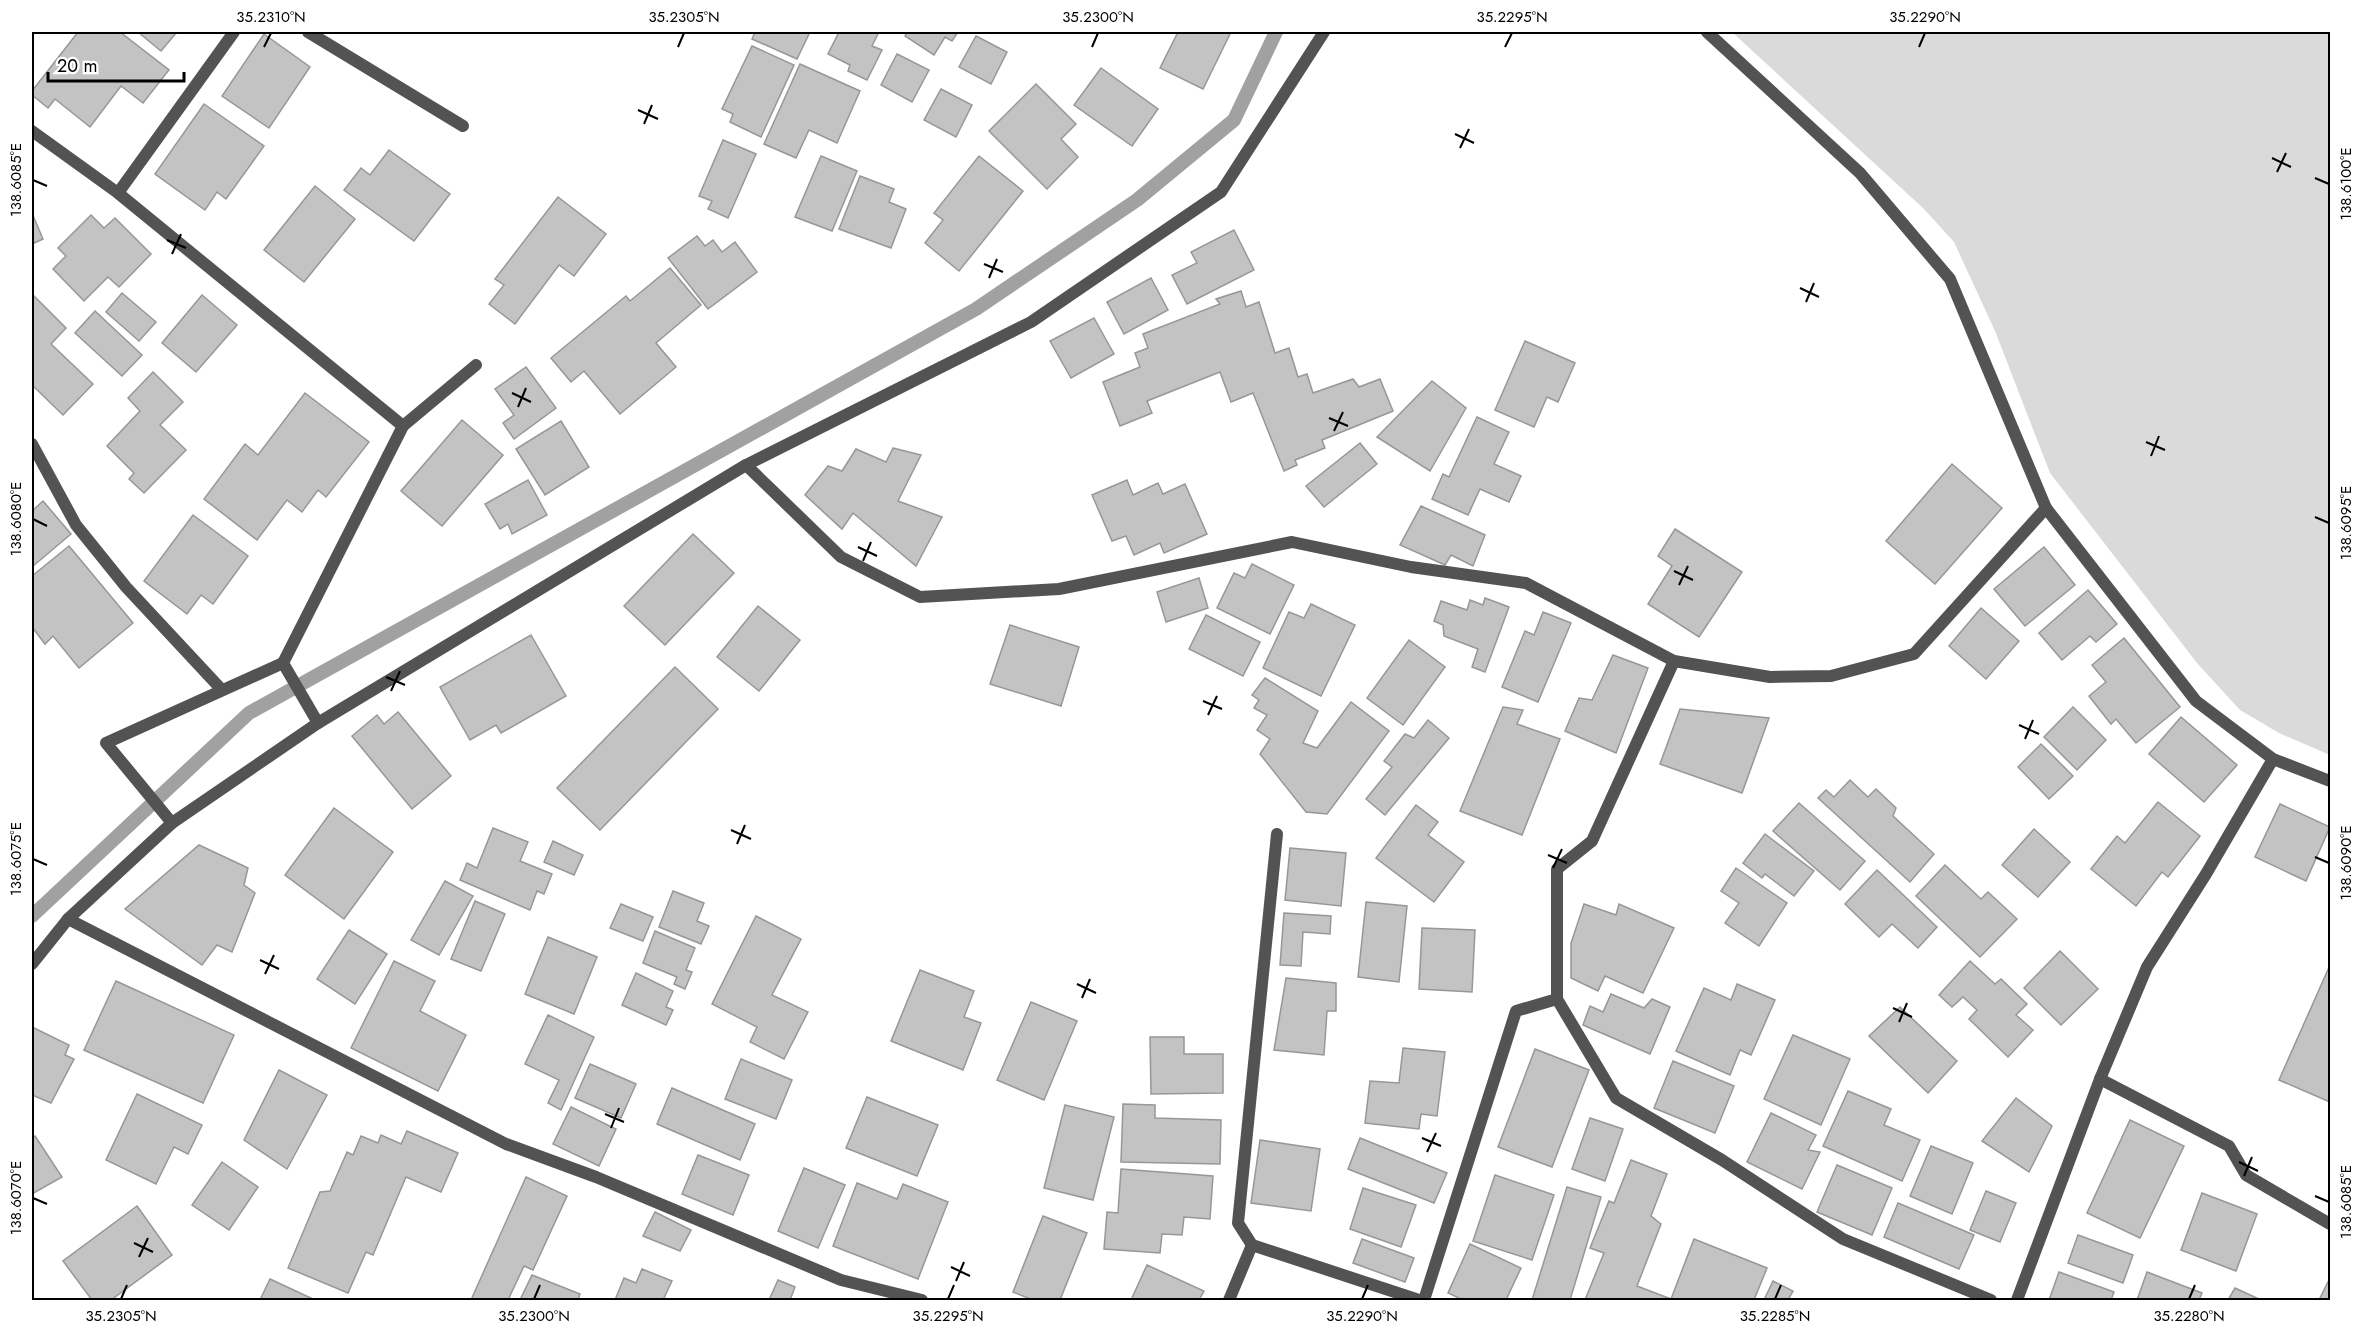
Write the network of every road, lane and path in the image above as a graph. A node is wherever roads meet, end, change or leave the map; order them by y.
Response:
1 (234, 32) edge
2 (308, 32) edge
3 (1324, 32) edge
4 (1707, 32) edge
5 (463, 126) dead end
6 (32, 130) edge
7 (118, 193) junction
8 (476, 365) dead end
9 (404, 426) junction
10 (32, 444) edge
11 (746, 465) junction
12 (2046, 508) junction
13 (1674, 661) junction
14 (283, 663) junction
15 (222, 690) junction
16 (318, 723) junction
17 (2273, 759) junction
18 (2331, 781) edge
19 (172, 823) junction
20 (1277, 834) dead end
21 (68, 919) junction
22 (32, 964) edge
23 (1557, 999) junction
24 (2100, 1079) junction
25 (2331, 1224) edge
26 (1252, 1245) junction
27 (922, 1300) edge
28 (1229, 1300) edge
29 (1419, 1300) edge
30 (1424, 1300) edge
31 (1991, 1300) edge
32 (2017, 1300) edge

1 - 7 street
2 - 5 street
3 - 11 street
4 - 12 street
6 - 7 street
7 - 9 street
8 - 9 street
9 - 14 street
10 - 15 street
11 - 13 street
11 - 16 street
12 - 13 street
12 - 17 street
13 - 23 street
14 - 15 street
14 - 16 street
15 - 19 street
16 - 19 street
17 - 18 street
17 - 24 street
19 - 21 street
20 - 26 street
21 - 22 street
21 - 27 street
23 - 30 street
23 - 31 street
24 - 25 street
24 - 32 street
26 - 28 street
26 - 29 street

